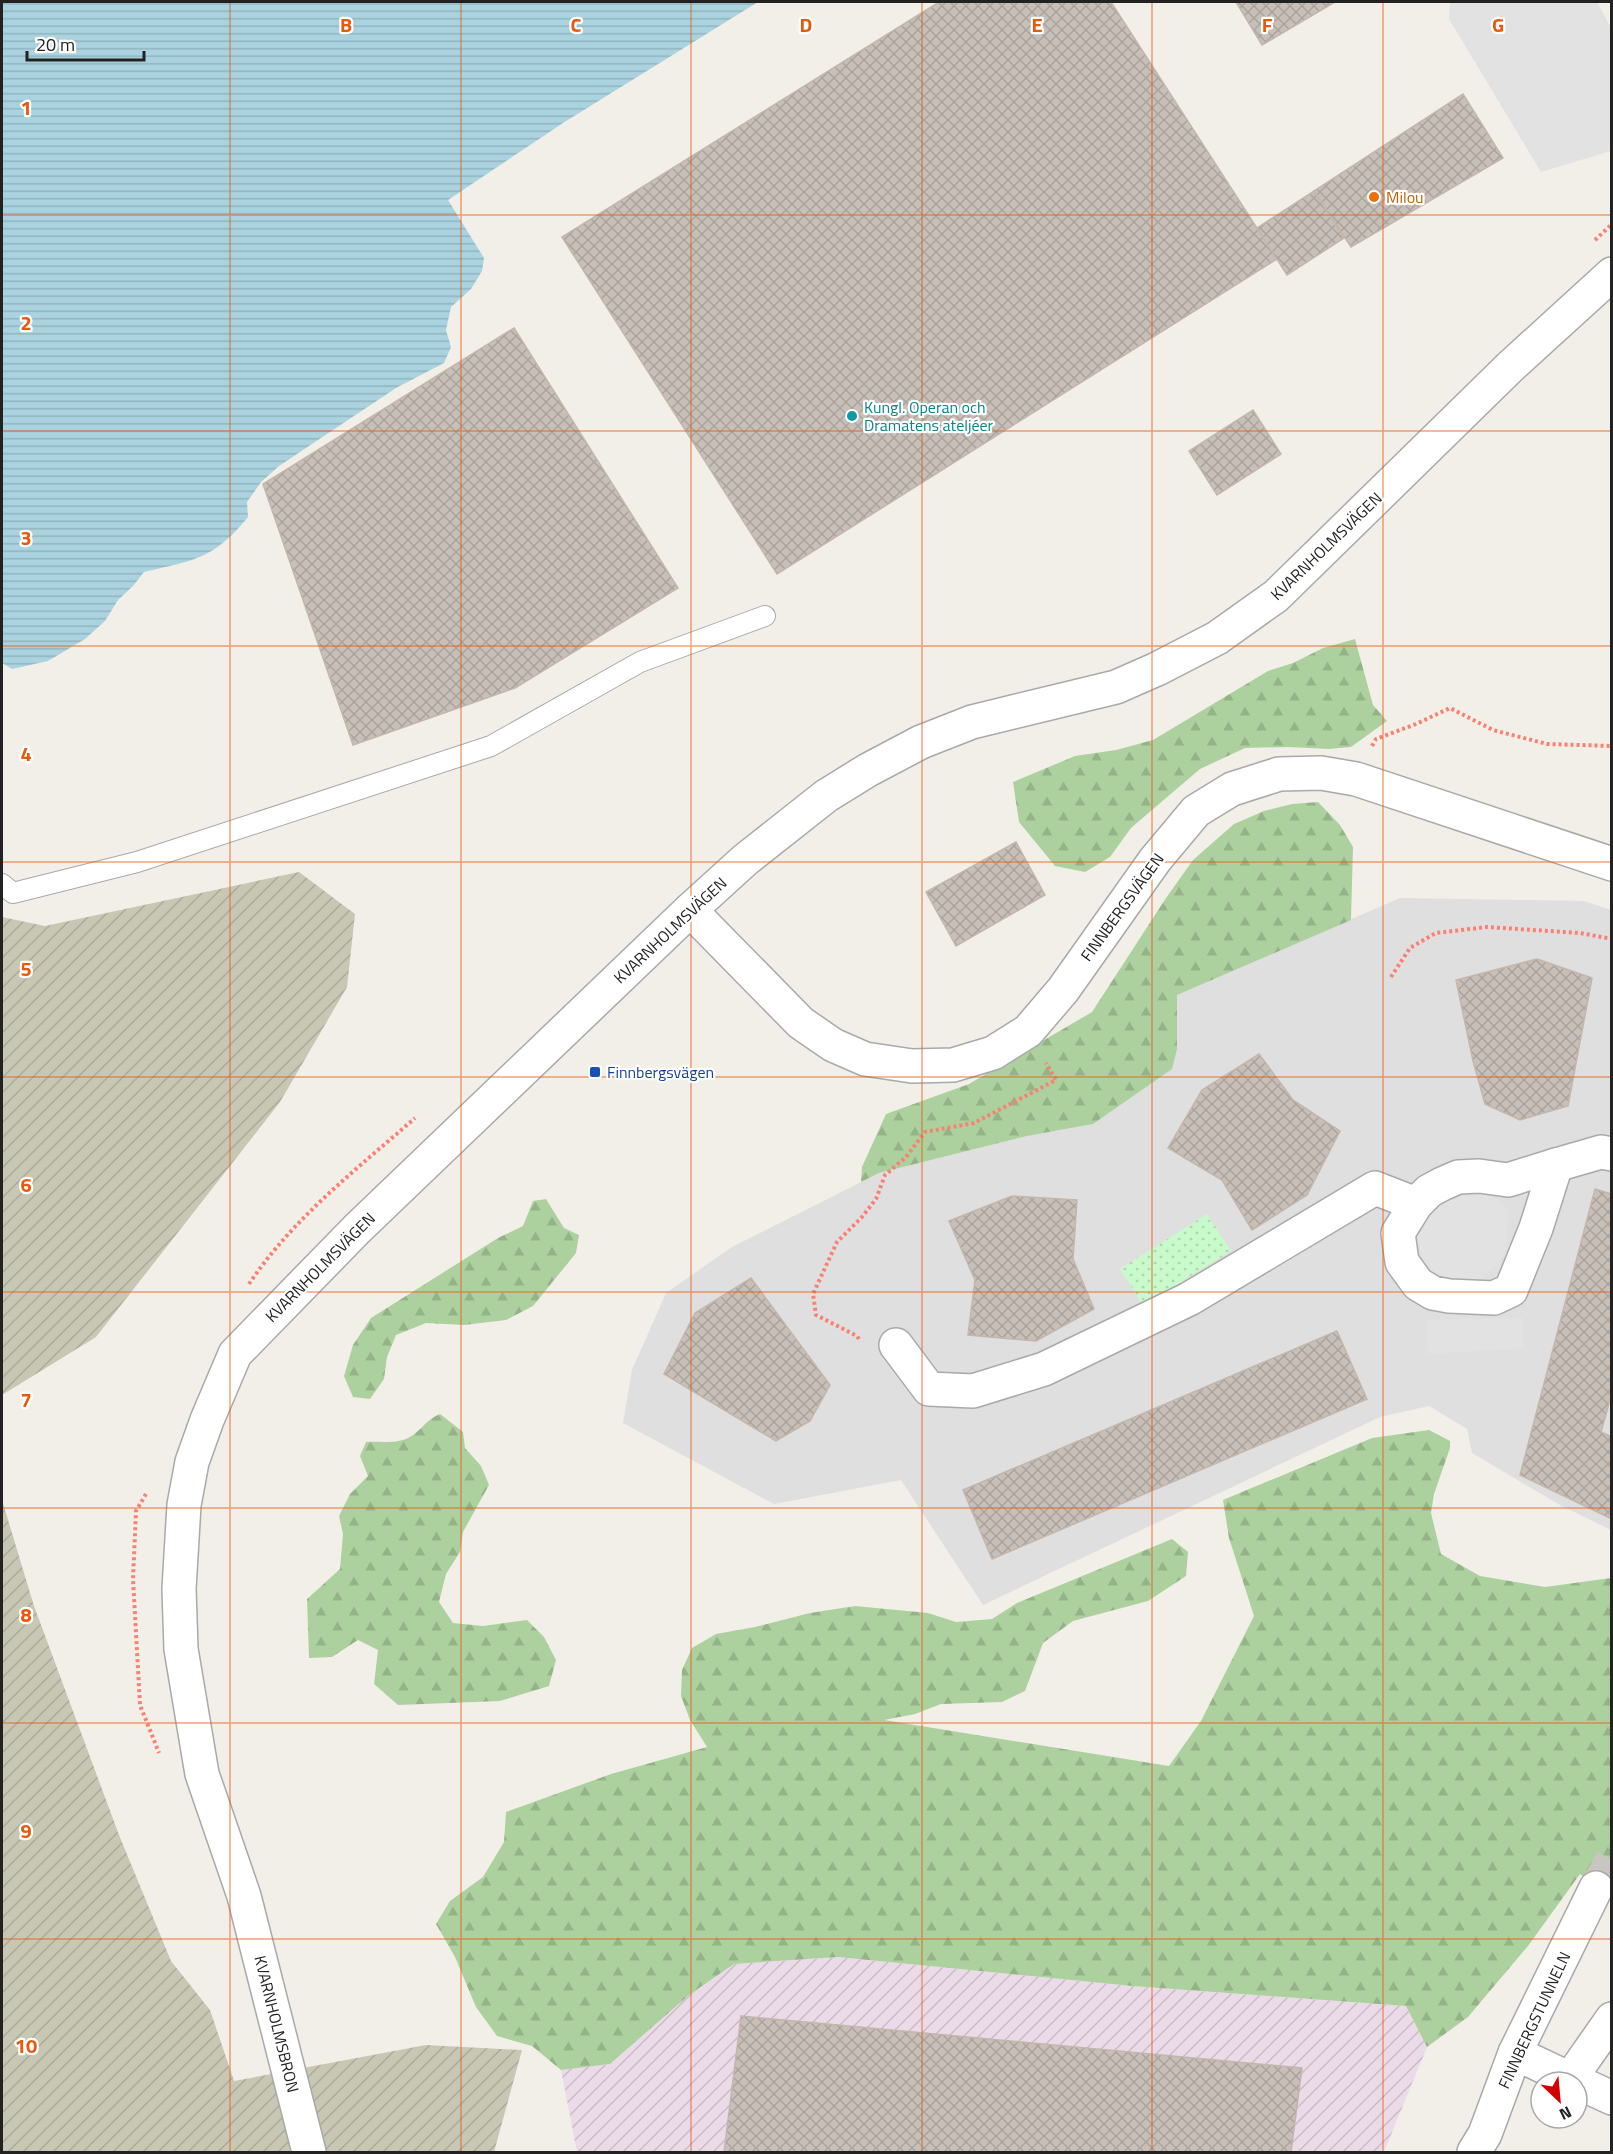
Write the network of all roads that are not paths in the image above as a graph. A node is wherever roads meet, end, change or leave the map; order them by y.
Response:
1 (1611, 274) edge
2 (765, 616) dead end
3 (1611, 864) edge
4 (2, 884) edge
5 (690, 910) junction
6 (1611, 1154) edge
7 (1556, 1165) junction
8 (1416, 1204) junction
9 (896, 1345) road end
10 (1596, 1888) tunnel mouth
11 (244, 1896) joint
12 (1611, 2019) edge
13 (1515, 2053) junction
14 (1551, 2070) edge
15 (1581, 2070) edge
16 (1589, 2088) edge
17 (1611, 2098) edge
18 (309, 2152) edge
19 (1473, 2152) edge

1 - 5 street, KVARNHOLMSVÄGEN
2 - 4 lane
3 - 5 street, FINNBERGSVÄGEN
5 - 11 street, KVARNHOLMSVÄGEN
6 - 7 street
7 - 8 street
7 - 8 street
8 - 9 street
10 - 13 street, FINNBERGSTUNNELN
11 - 18 street, KVARNHOLMSBRON
12 - 15 street
13 - 14 street
13 - 19 street, FINNBERGSTUNNELN
16 - 17 street

